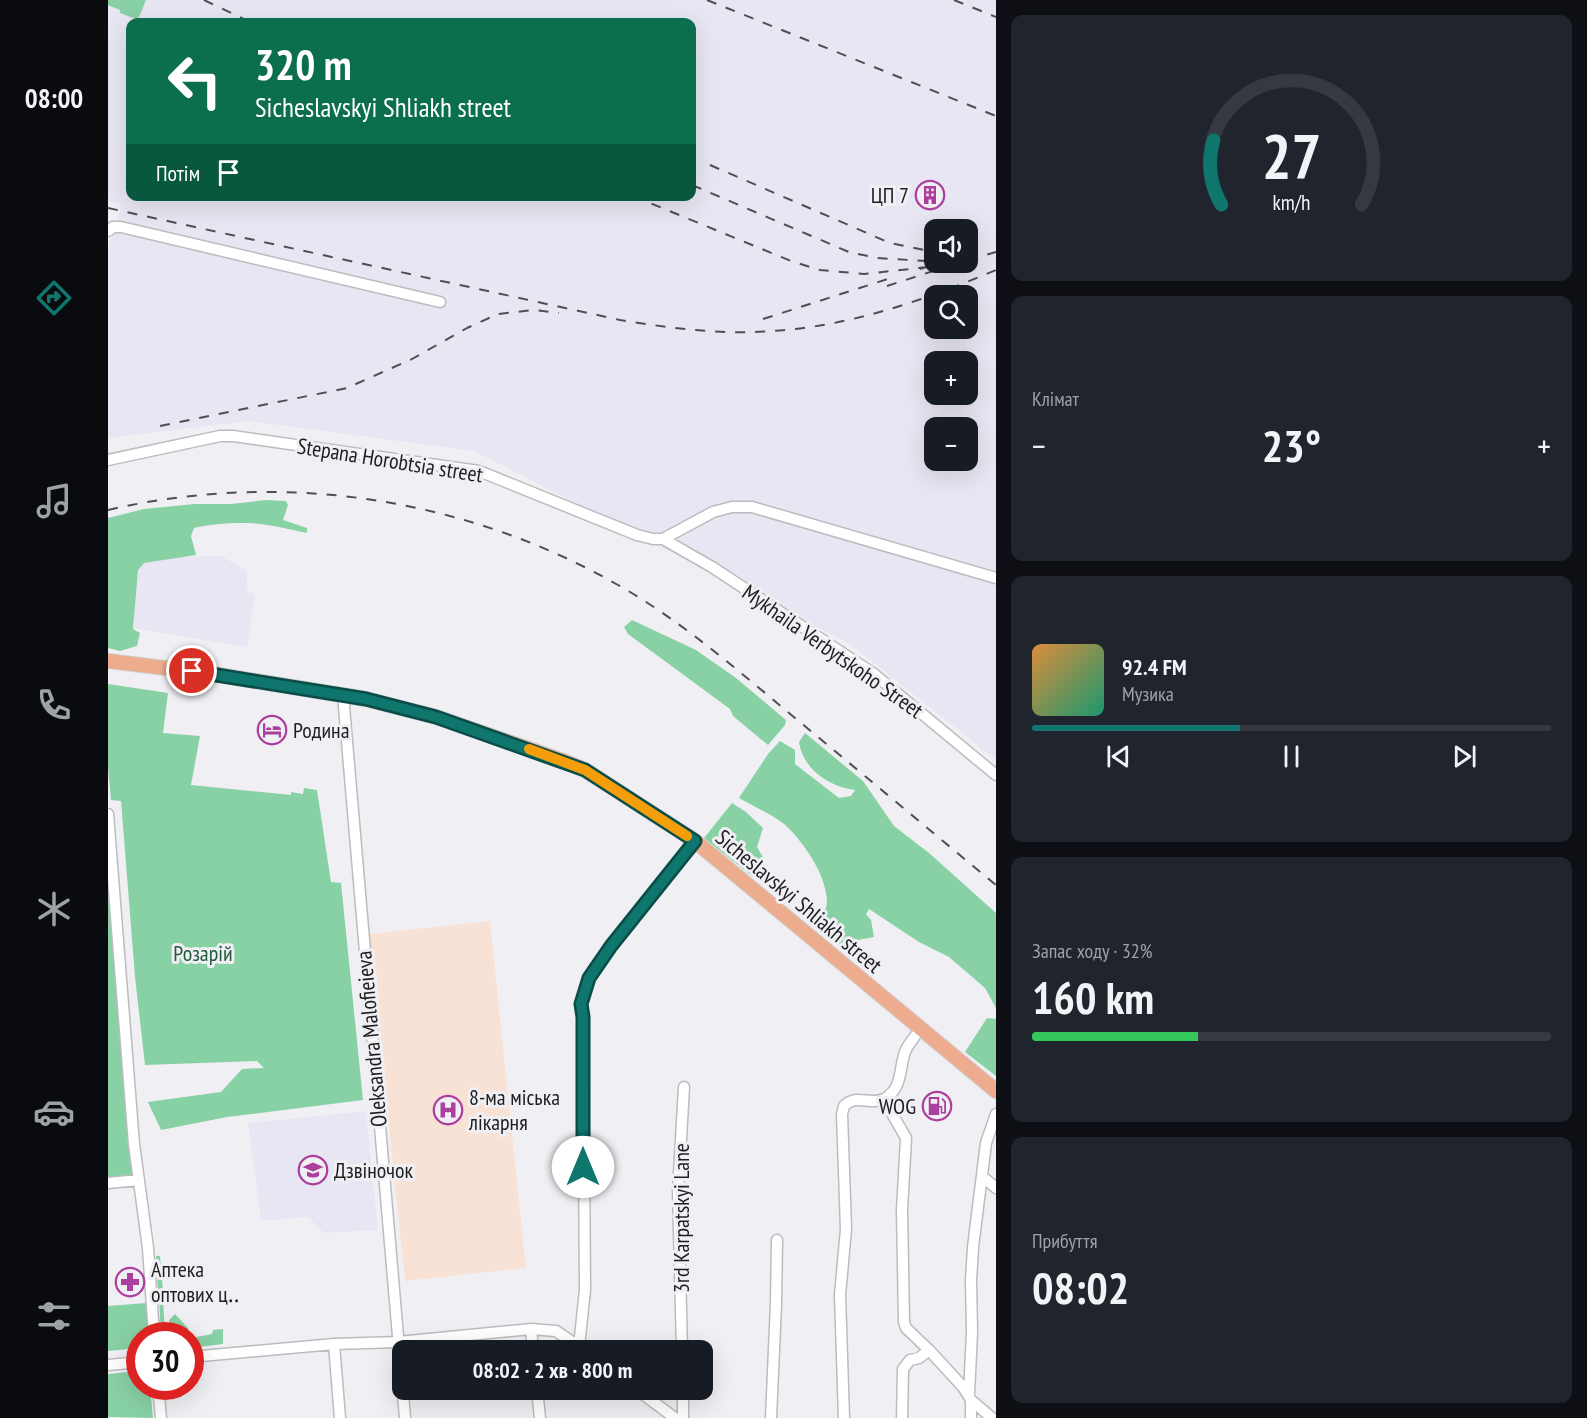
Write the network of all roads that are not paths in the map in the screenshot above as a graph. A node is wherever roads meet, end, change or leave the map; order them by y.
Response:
1 (108, 231) edge
2 (440, 302) dead end
3 (108, 460) edge
4 (663, 539) junction
5 (996, 578) edge
6 (108, 661) edge
7 (343, 695) junction
8 (996, 775) edge
9 (108, 814) edge
10 (695, 841) junction
11 (915, 1036) dead end
12 (684, 1087) dead end
13 (996, 1091) edge
14 (890, 1094) junction
15 (996, 1114) edge
16 (982, 1177) junction
17 (139, 1180) junction
18 (108, 1183) edge
19 (996, 1188) edge
20 (777, 1240) dead end
21 (153, 1322) edge
22 (531, 1329) junction
23 (398, 1340) edge
24 (418, 1340) edge
25 (532, 1340) edge
26 (570, 1340) edge
27 (582, 1340) edge
28 (682, 1340) edge
29 (392, 1342) edge
30 (334, 1344) junction
31 (928, 1350) junction
32 (204, 1356) edge
33 (126, 1363) edge
34 (108, 1365) edge
35 (970, 1397) junction
36 (159, 1400) edge
37 (403, 1400) edge
38 (538, 1400) edge
39 (650, 1400) edge
40 (683, 1400) edge
41 (683, 1405) junction
42 (663, 1410) junction
43 (161, 1418) edge
44 (340, 1418) edge
45 (405, 1418) edge
46 (540, 1418) edge
47 (675, 1418) edge
48 (683, 1418) edge
49 (771, 1418) edge
50 (844, 1418) edge
51 (902, 1418) edge
52 (971, 1418) edge
53 (992, 1418) edge

1 - 2 street
3 - 4 street, Stepana Horobtsia street
4 - 5 street
4 - 8 street, Mykhaila Verbytskoho Street
6 - 7 main road, Sicheslavskyi Shliakh street
7 - 10 main road, Sicheslavskyi Shliakh street
7 - 23 street, Oleksandra Malofieieva
9 - 17 street
10 - 13 main road, Sicheslavskyi Shliakh street
10 - 27 street
11 - 14 street
12 - 28 street, 3rd Karpatskyi Lane
14 - 31 street
14 - 50 street
15 - 16 street
16 - 19 street
16 - 35 street
17 - 18 street
17 - 21 street
20 - 49 street
22 - 24 street
22 - 25 street
22 - 26 street
29 - 30 street
30 - 32 street
30 - 44 street
31 - 35 street
31 - 51 street
33 - 34 street
35 - 52 street
35 - 53 street
36 - 43 street
37 - 45 street, Oleksandra Malofieieva
38 - 46 street
39 - 42 street
40 - 41 street
41 - 42 street
41 - 48 street
42 - 47 street

